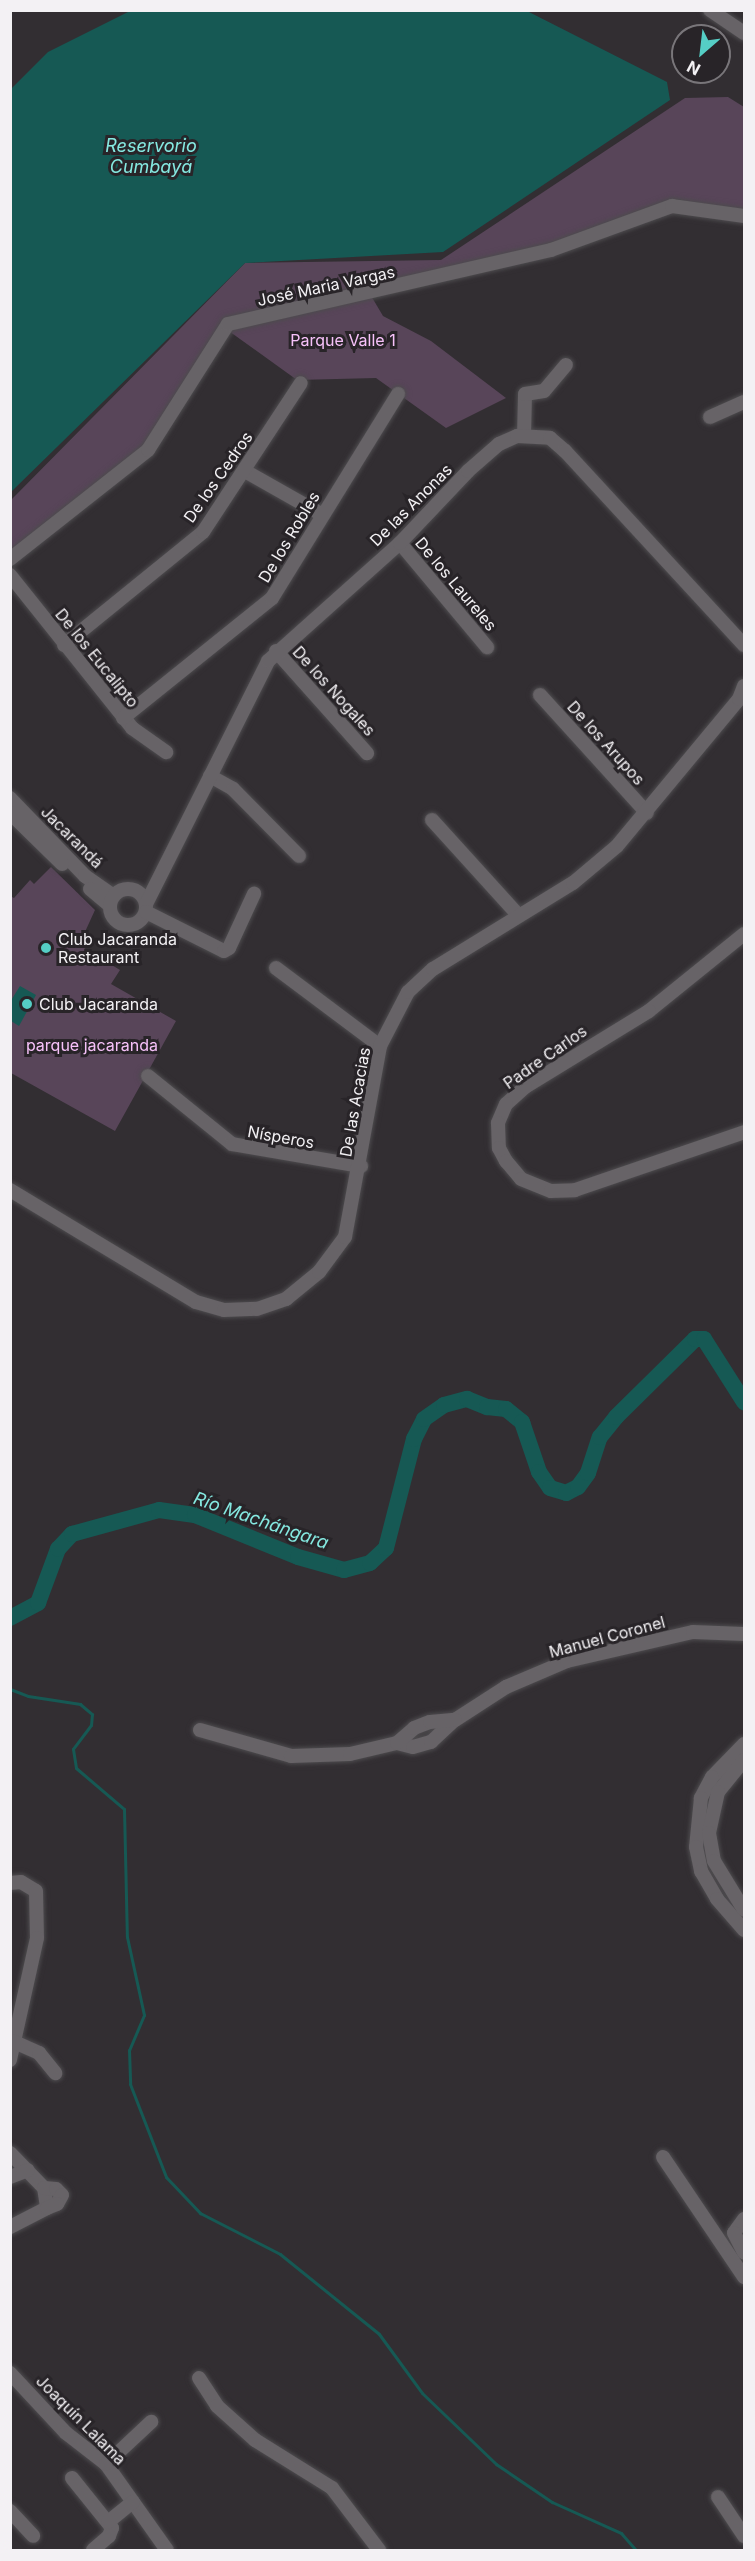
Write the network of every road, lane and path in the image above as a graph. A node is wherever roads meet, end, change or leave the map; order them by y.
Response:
1 (710, 10) edge
2 (744, 23) edge
3 (744, 33) edge
4 (744, 216) edge
5 (566, 365) dead end
6 (301, 383) dead end
7 (398, 394) dead end
8 (744, 402) edge
9 (710, 417) dead end
10 (524, 436) junction
11 (245, 471) junction
12 (321, 514) junction
13 (400, 543) junction
14 (10, 559) edge
15 (10, 575) edge
16 (64, 645) junction
17 (743, 645) edge
18 (488, 647) dead end
19 (276, 651) junction
20 (743, 693) edge
21 (540, 695) dead end
22 (123, 718) junction
23 (166, 752) dead end
24 (367, 753) dead end
25 (210, 776) junction
26 (10, 798) edge
27 (10, 813) edge
28 (647, 813) junction
29 (432, 820) dead end
30 (299, 856) dead end
31 (165, 867) junction
32 (135, 891) junction
33 (254, 894) dead end
34 (112, 901) junction
35 (146, 908) junction
36 (518, 915) junction
37 (744, 934) edge
38 (276, 968) dead end
39 (380, 1046) junction
40 (148, 1076) dead end
41 (744, 1132) edge
42 (361, 1166) junction
43 (10, 1190) edge
44 (744, 1634) edge
45 (455, 1720) junction
46 (200, 1730) dead end
47 (397, 1743) junction
48 (744, 1744) edge
49 (744, 1760) edge
50 (10, 1883) edge
51 (744, 1910) edge
52 (744, 1930) edge
53 (12, 2041) junction
54 (10, 2060) edge
55 (55, 2073) dead end
56 (10, 2153) edge
57 (663, 2157) dead end
58 (27, 2170) junction
59 (10, 2176) edge
60 (744, 2219) edge
61 (10, 2227) edge
62 (744, 2253) edge
63 (744, 2277) edge
64 (10, 2373) edge
65 (200, 2378) dead end
66 (151, 2422) dead end
67 (106, 2464) junction
68 (72, 2478) dead end
69 (718, 2497) dead end
70 (133, 2502) junction
71 (10, 2511) edge
72 (108, 2522) junction
73 (33, 2536) dead end
74 (744, 2536) edge
75 (93, 2550) edge
76 (167, 2550) edge
77 (379, 2550) edge

1 - 2 street
1 - 3 street
4 - 14 street, José Maria Vargas
5 - 10 street
6 - 11 street, De los Cedros
7 - 12 street, De los Robles
8 - 9 street
10 - 13 street, De las Anonas
10 - 17 street
11 - 12 street
11 - 16 street, De los Cedros
12 - 22 street, De los Robles
13 - 18 street, De los Laureles
13 - 19 street, De las Anonas
15 - 16 street, De los Eucalipto
16 - 22 street, De los Eucalipto
19 - 24 street, De los Nogales
19 - 25 street, De las Anonas
20 - 28 street, De las Acacias
21 - 28 street, De los Arupos
22 - 23 street, De los Eucalipto
25 - 30 street
25 - 31 street, De las Anonas
26 - 34 street, Jacarandá
27 - 34 street, Jacarandá
28 - 36 street, De las Acacias
29 - 36 street
31 - 32 street
31 - 35 street, De las Anonas
32 - 34 street
32 - 35 street
33 - 35 street
34 - 35 street
36 - 39 street, De las Acacias
37 - 41 street, Padre Carlos
38 - 39 street
39 - 42 street, De las Acacias
40 - 42 street, Nísperos
42 - 43 street, De las Acacias
44 - 45 street, Manuel Coronel
45 - 47 street, Manuel Coronel
45 - 47 street, Manuel Coronel
46 - 47 street, Manuel Coronel
48 - 52 street
49 - 51 street
50 - 53 street
53 - 54 street
53 - 55 street
56 - 58 street
57 - 63 street
58 - 59 street
58 - 61 street
60 - 62 street
64 - 67 street, Joaquín Lalama
65 - 77 street
66 - 67 street
67 - 70 street, Joaquín Lalama
68 - 72 street
69 - 74 street
70 - 72 street
70 - 76 street, Joaquín Lalama
71 - 73 street
72 - 75 street

